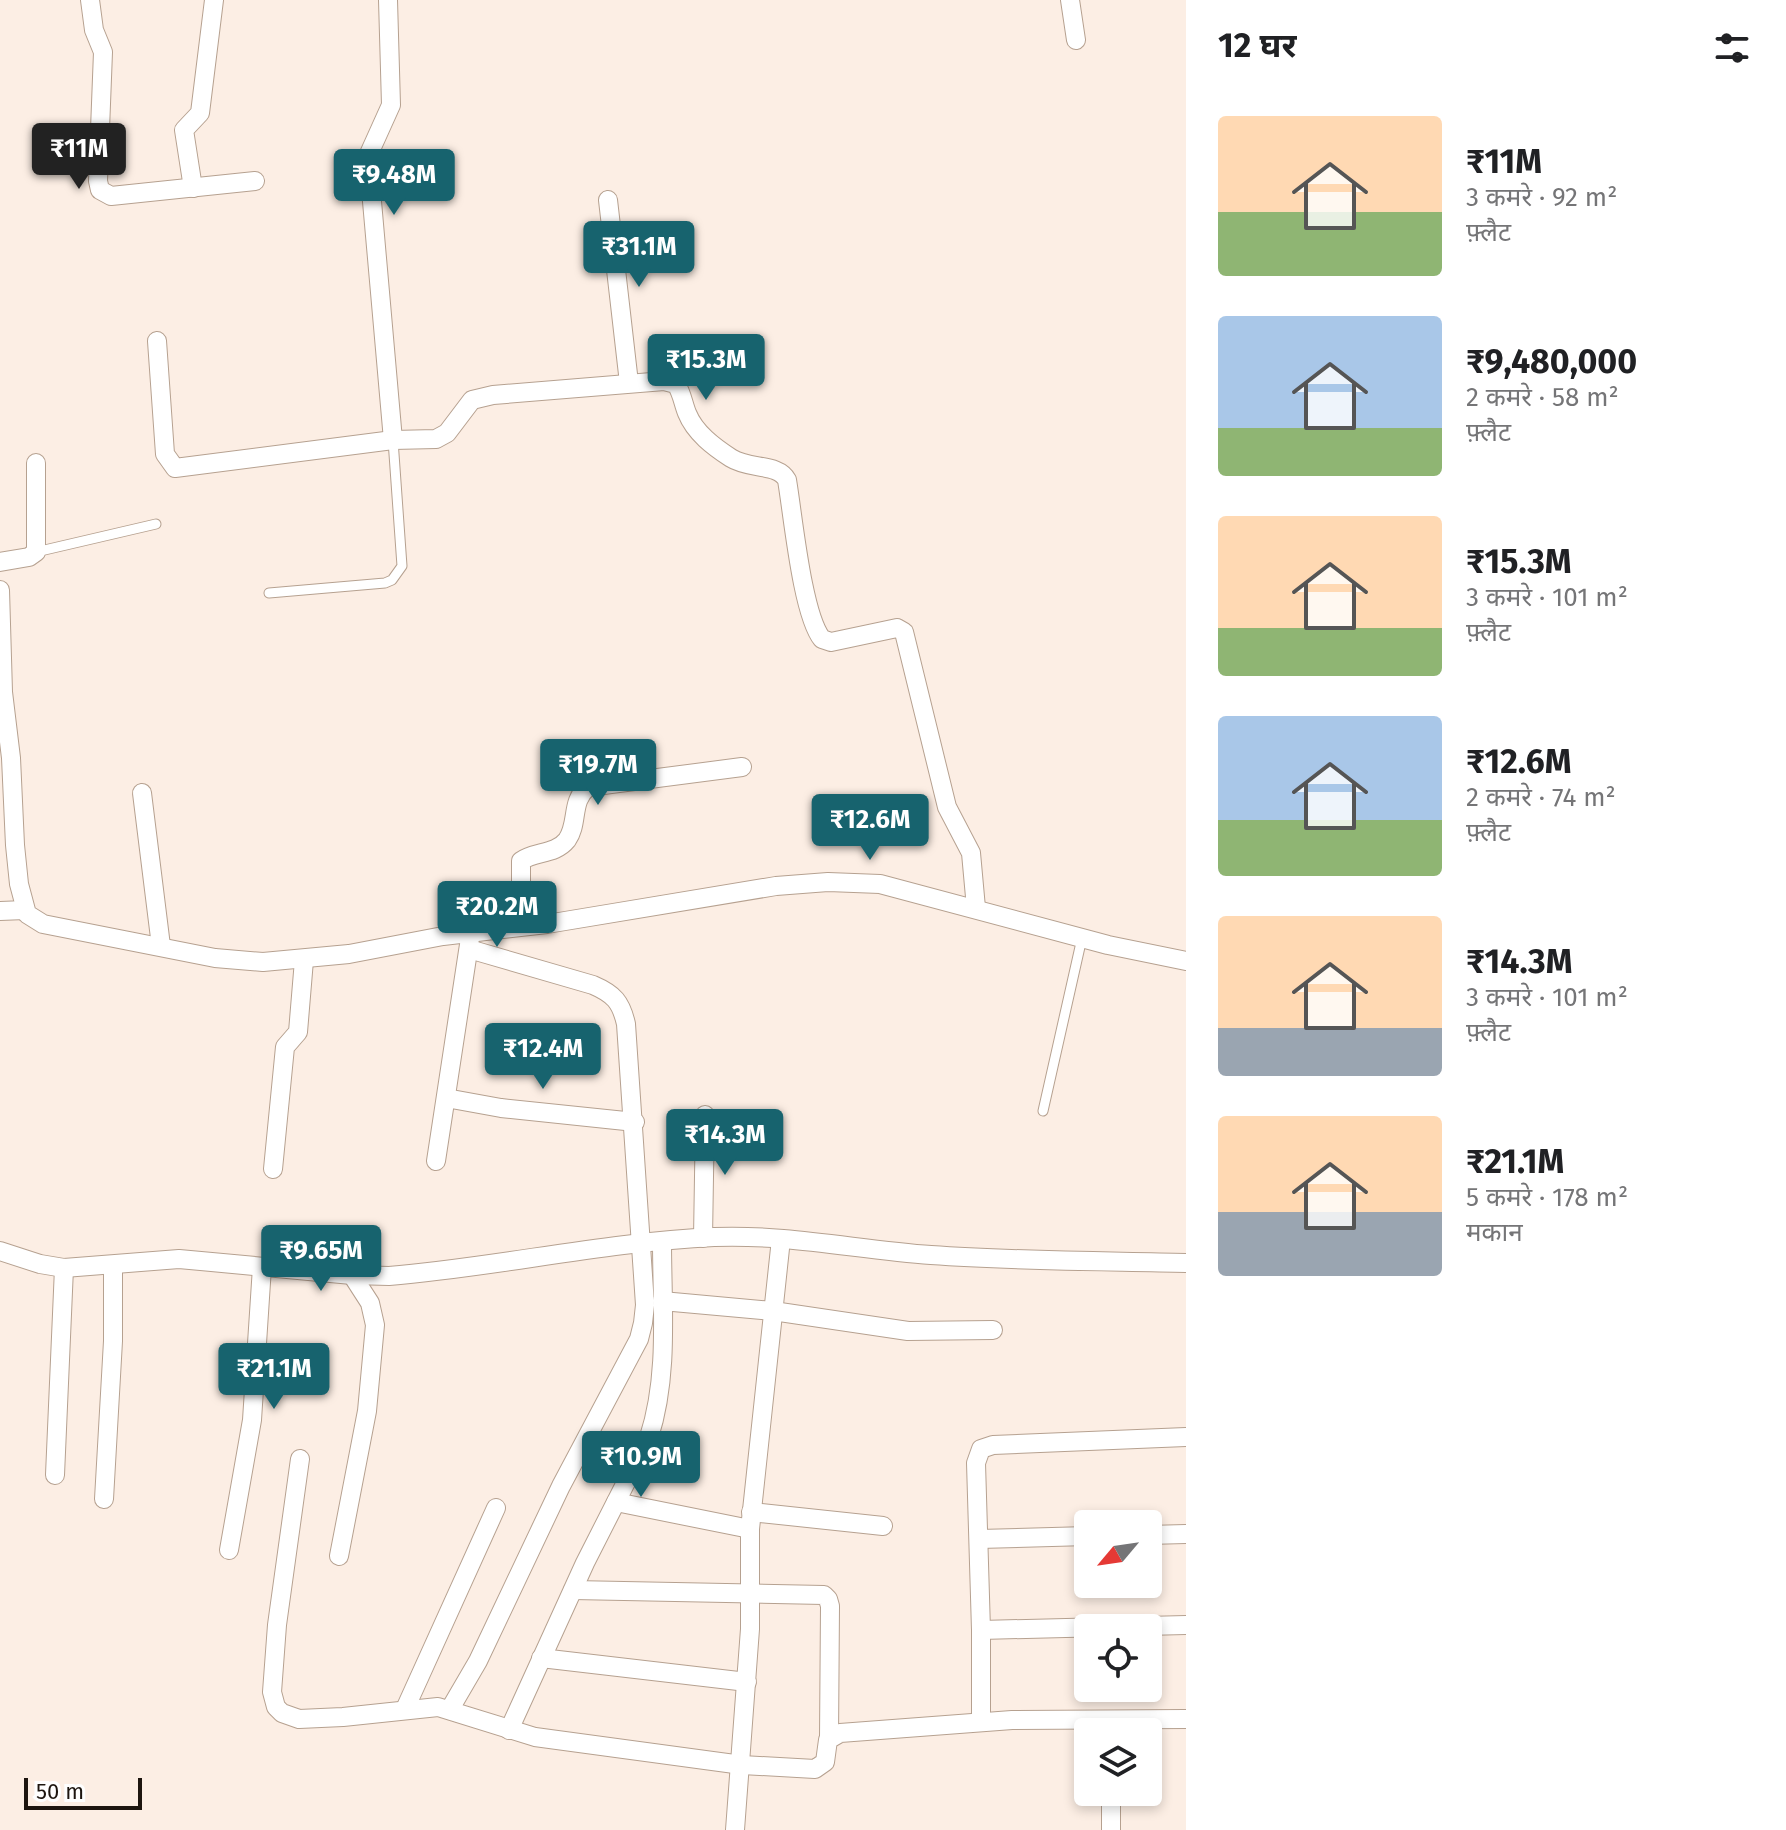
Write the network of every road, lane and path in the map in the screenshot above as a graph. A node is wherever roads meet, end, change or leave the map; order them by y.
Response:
1 (90, 0) edge
2 (214, 0) edge
3 (388, 0) edge
4 (1070, 0) edge
5 (1076, 40) dead end
6 (255, 181) dead end
7 (193, 188) junction
8 (608, 200) dead end
9 (157, 341) dead end
10 (629, 383) junction
11 (393, 440) junction
12 (36, 463) dead end
13 (156, 524) dead end
14 (36, 552) junction
15 (0, 562) edge
16 (0, 590) edge
17 (269, 593) dead end
18 (742, 767) dead end
19 (142, 793) dead end
20 (976, 908) junction
21 (25, 910) junction
22 (1, 912) edge
23 (521, 926) junction
24 (1082, 938) junction
25 (470, 941) junction
26 (161, 946) junction
27 (304, 960) junction
28 (1186, 961) edge
29 (446, 1098) junction
30 (1043, 1111) dead end
31 (705, 1115) dead end
32 (635, 1122) junction
33 (436, 1161) dead end
34 (273, 1169) dead end
35 (703, 1238) junction
36 (781, 1239) junction
37 (651, 1243) junction
38 (0, 1251) edge
39 (1186, 1263) edge
40 (113, 1265) junction
41 (262, 1267) junction
42 (64, 1268) junction
43 (352, 1275) junction
44 (662, 1301) junction
45 (773, 1311) junction
46 (993, 1330) dead end
47 (1186, 1437) edge
48 (300, 1459) dead end
49 (55, 1475) dead end
50 (104, 1499) dead end
51 (616, 1502) junction
52 (496, 1508) dead end
53 (750, 1520) junction
54 (883, 1526) dead end
55 (1186, 1534) edge
56 (1162, 1535) edge
57 (1074, 1536) edge
58 (979, 1539) junction
59 (229, 1550) dead end
60 (339, 1556) dead end
61 (573, 1590) junction
62 (751, 1593) junction
63 (1186, 1625) edge
64 (981, 1630) junction
65 (541, 1658) junction
66 (747, 1682) junction
67 (405, 1709) junction
68 (455, 1711) junction
69 (1186, 1719) edge
70 (1162, 1721) edge
71 (981, 1722) junction
72 (1074, 1725) edge
73 (509, 1730) junction
74 (829, 1738) junction
75 (742, 1765) junction
76 (1111, 1806) edge
77 (735, 1830) edge
78 (1111, 1830) edge

1 - 7 street
2 - 7 street
3 - 11 street
4 - 5 street
6 - 7 street
8 - 10 street
9 - 11 street
10 - 11 street
10 - 20 street
11 - 17 lane
12 - 14 street
13 - 14 lane
14 - 15 street
16 - 21 street
18 - 23 street
19 - 26 street
20 - 23 street
20 - 24 street
21 - 22 street
21 - 26 street
23 - 25 street
24 - 28 street
24 - 30 lane
25 - 27 street
25 - 29 street
25 - 32 street
26 - 27 street
27 - 34 street
29 - 32 street
29 - 33 street
31 - 35 street
32 - 37 street
35 - 36 street
35 - 37 street
36 - 39 street
36 - 45 street
37 - 43 street
37 - 44 street
37 - 68 street
38 - 42 street
40 - 41 street
40 - 42 street
40 - 50 street
41 - 43 street
41 - 59 street
42 - 49 street
43 - 60 street
44 - 45 street
44 - 51 street
45 - 46 street
45 - 53 street
47 - 58 street
48 - 67 street
51 - 53 street
51 - 61 street
52 - 67 street
53 - 54 street
53 - 62 street
55 - 56 street
57 - 58 street
58 - 64 street
61 - 62 street
61 - 65 street
62 - 66 street
62 - 74 street
63 - 64 street
64 - 71 street
65 - 66 street
65 - 73 street
66 - 75 street
67 - 68 street
68 - 73 street
69 - 70 street
71 - 72 street
71 - 74 street
73 - 75 street
74 - 75 street
75 - 77 street
76 - 78 street

